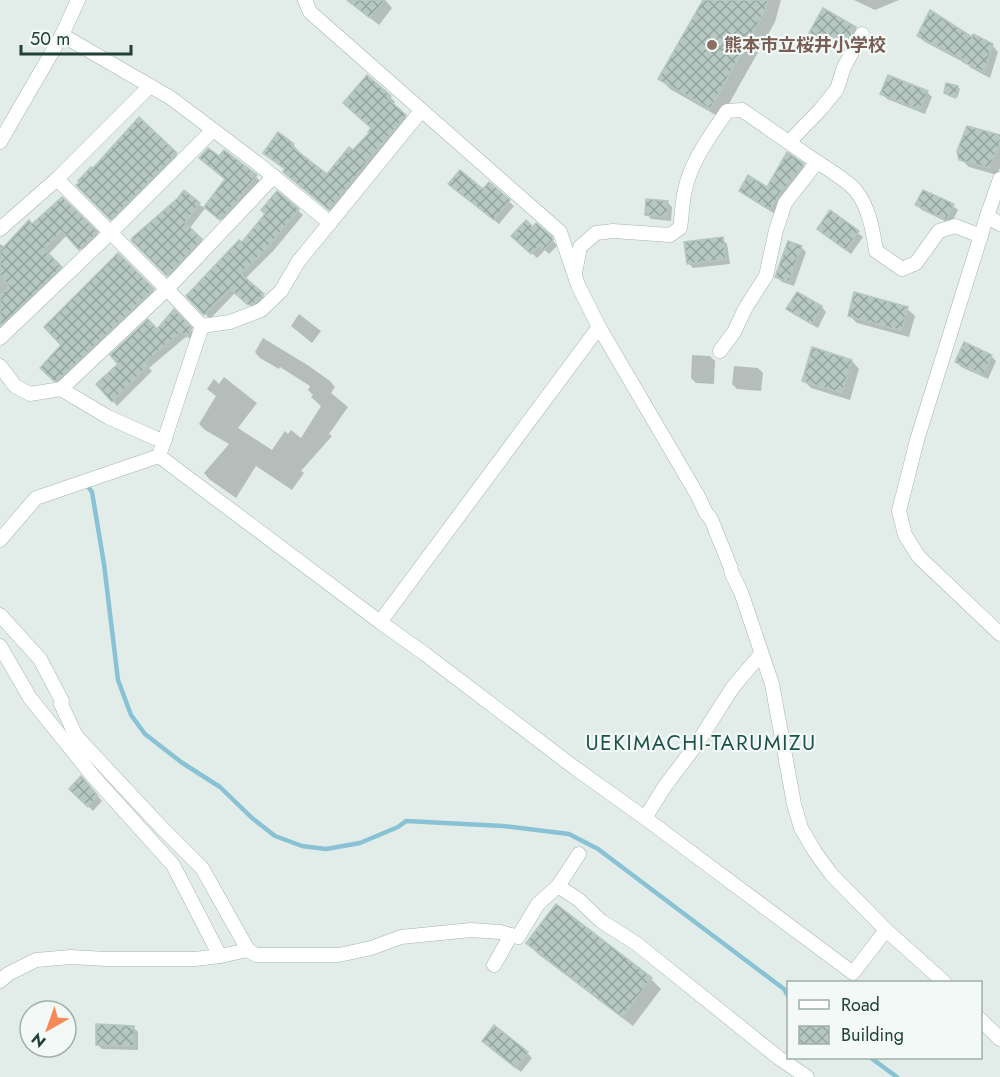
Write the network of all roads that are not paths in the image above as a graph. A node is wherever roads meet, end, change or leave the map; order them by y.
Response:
1 (78, 0) edge
2 (305, 0) edge
3 (862, 34) dead end
4 (62, 35) junction
5 (150, 86) junction
6 (421, 111) junction
7 (213, 130) junction
8 (0, 142) edge
9 (789, 142) junction
10 (817, 162) junction
11 (274, 176) junction
12 (57, 179) junction
13 (1000, 179) edge
14 (987, 216) junction
15 (330, 224) junction
16 (1000, 224) edge
17 (0, 229) edge
18 (111, 232) junction
19 (981, 236) junction
20 (575, 276) junction
21 (167, 289) junction
22 (201, 326) junction
23 (598, 327) junction
24 (0, 338) edge
25 (720, 351) dead end
26 (0, 366) edge
27 (61, 389) junction
28 (165, 440) junction
29 (159, 456) junction
30 (3, 531) edge
31 (0, 615) edge
32 (380, 622) junction
33 (1000, 634) edge
34 (0, 646) edge
35 (761, 654) junction
36 (645, 818) junction
37 (579, 854) dead end
38 (558, 886) junction
39 (886, 930) junction
40 (511, 935) junction
41 (248, 950) junction
42 (220, 956) junction
43 (494, 965) dead end
44 (0, 981) edge
45 (943, 981) edge
46 (982, 1020) edge
47 (1000, 1038) edge
48 (807, 1077) edge

1 - 4 street
2 - 6 street
3 - 9 street
4 - 5 street
4 - 8 street
5 - 7 street
5 - 12 street
6 - 15 street
6 - 20 street
7 - 11 street
7 - 18 street
9 - 10 street
9 - 20 street
10 - 19 street
10 - 25 street
11 - 15 street
11 - 21 street
12 - 17 street
12 - 18 street
13 - 14 street
14 - 16 street
14 - 19 street
15 - 22 street
18 - 21 street
18 - 24 street
19 - 33 street
20 - 23 street
21 - 22 street
21 - 27 street
22 - 28 street
23 - 32 street
23 - 35 street
26 - 27 street
27 - 28 street
28 - 29 street
29 - 30 street
29 - 32 street
31 - 41 street
32 - 36 street
34 - 42 street
35 - 36 street
35 - 39 street
36 - 39 street
37 - 38 street
38 - 40 street
38 - 48 street
39 - 45 street
40 - 41 street
40 - 43 street
41 - 42 street
42 - 44 street
46 - 47 street

